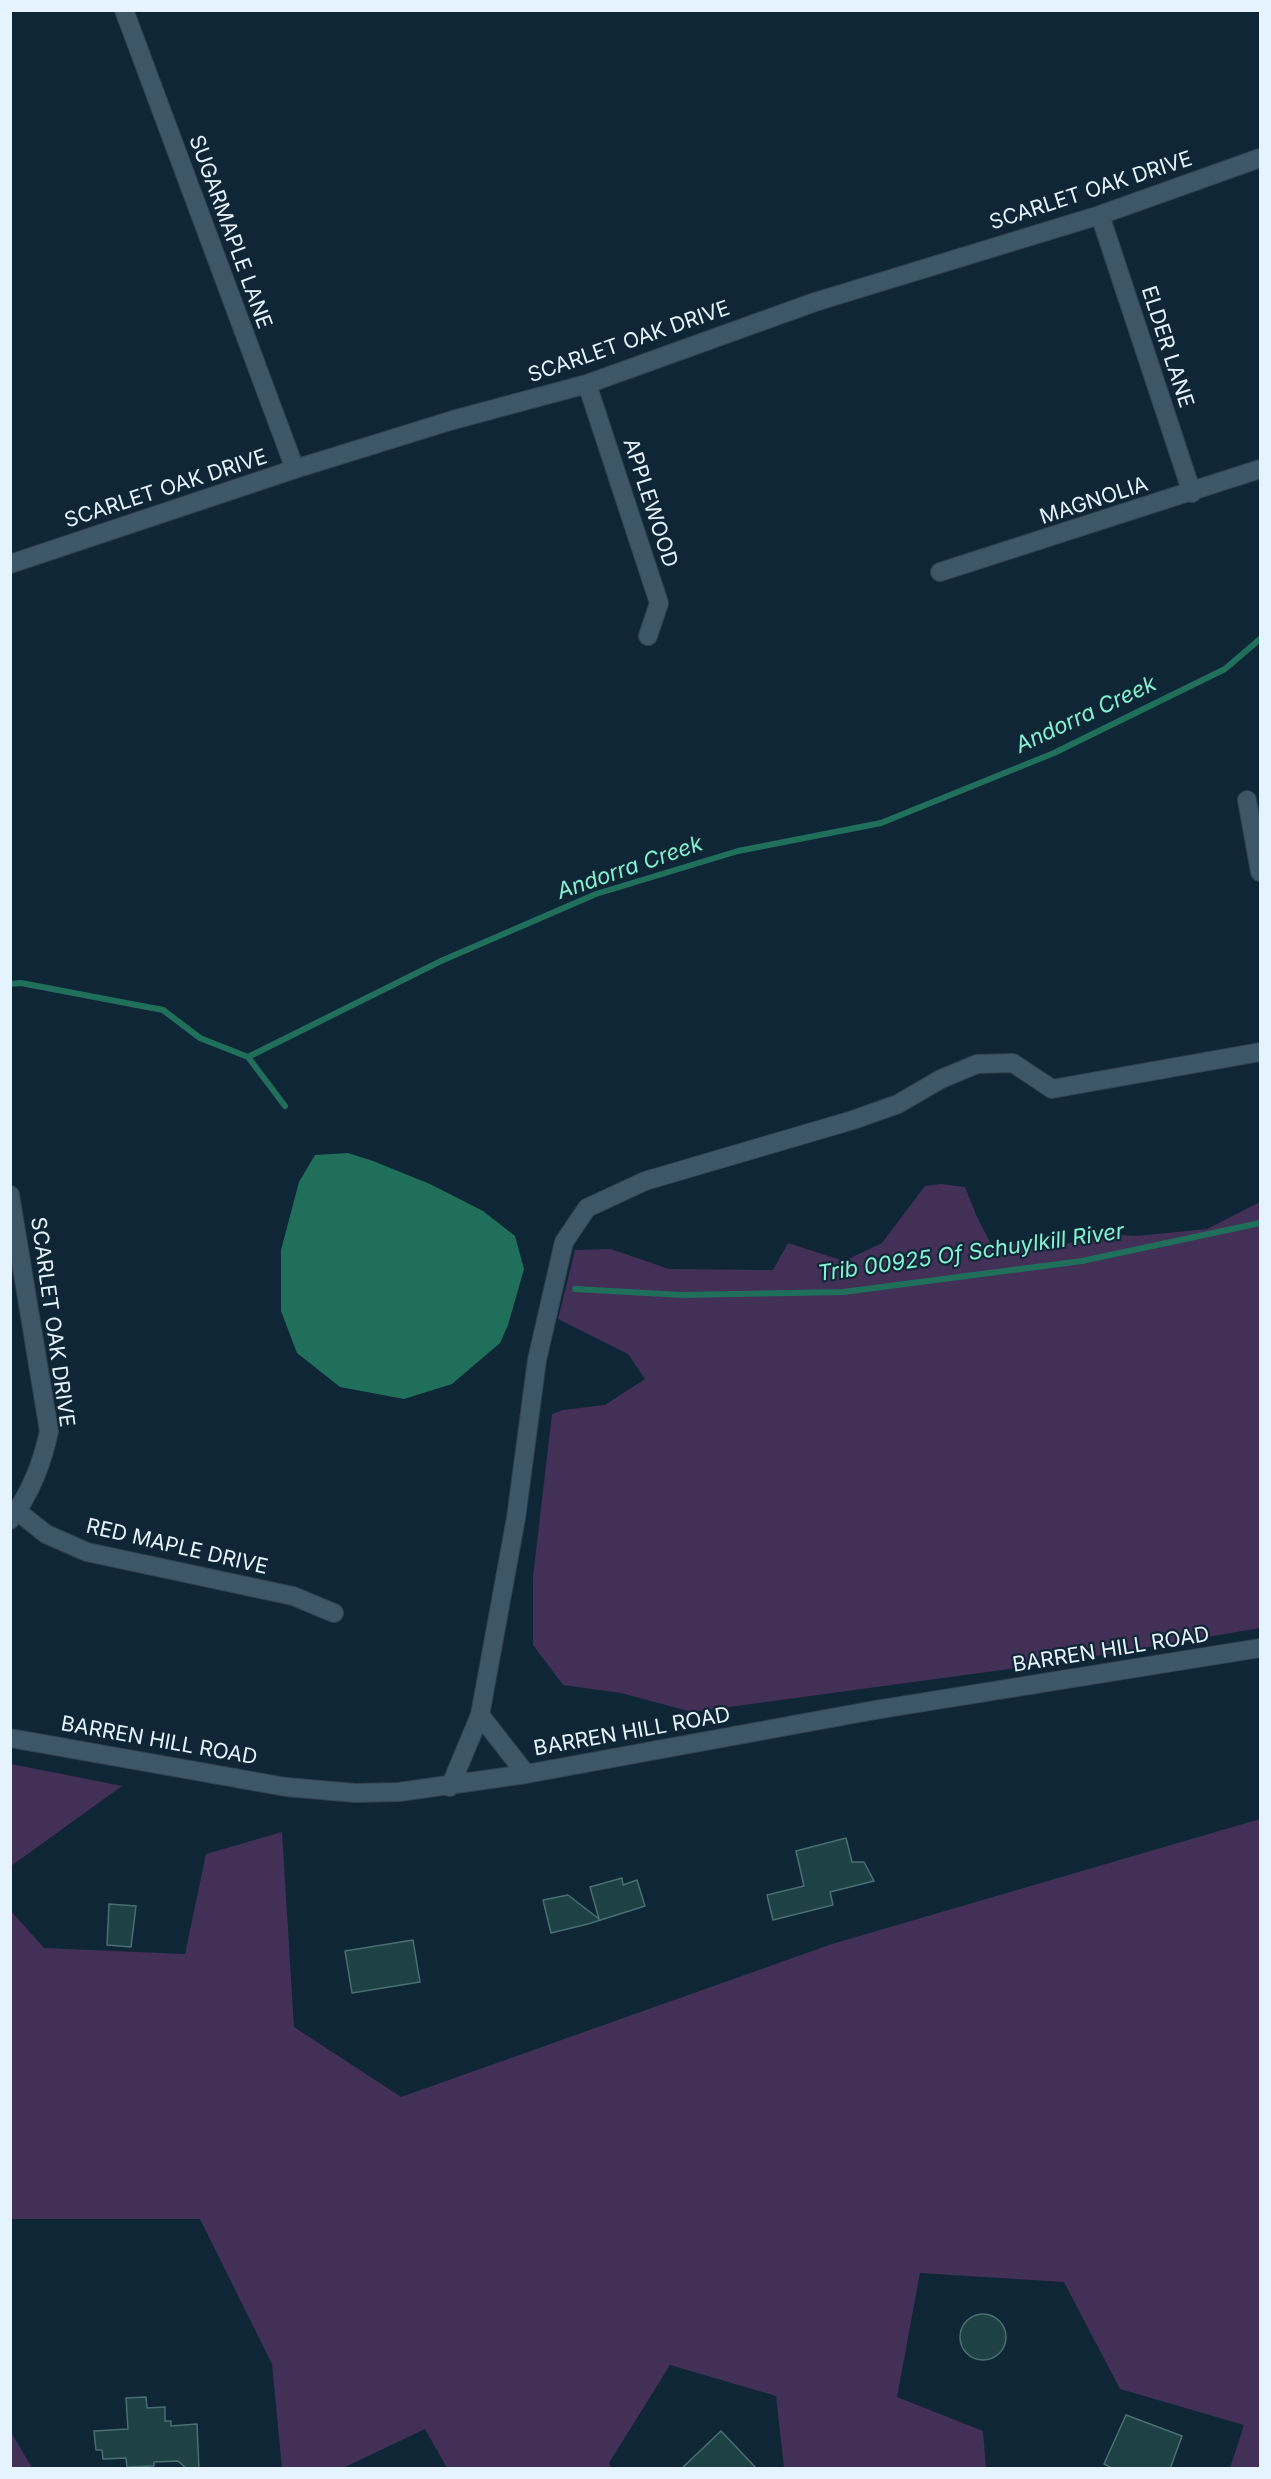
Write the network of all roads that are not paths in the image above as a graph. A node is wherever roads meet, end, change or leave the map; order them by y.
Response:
1 (124, 10) edge
2 (1260, 158) edge
3 (1100, 214) junction
4 (587, 384) junction
5 (295, 469) junction
6 (1260, 469) edge
7 (1192, 493) junction
8 (10, 564) edge
9 (940, 572) dead end
10 (648, 636) dead end
11 (1247, 800) dead end
12 (1260, 872) edge
13 (1260, 1052) edge
14 (10, 1195) edge
15 (17, 1287) edge
16 (14, 1516) edge
17 (334, 1613) dead end
18 (1260, 1648) edge
19 (480, 1715) junction
20 (10, 1738) edge
21 (526, 1774) junction
22 (450, 1787) junction

1 - 5 street, SUGARMAPLE LANE
2 - 3 street, SCARLET OAK DRIVE
3 - 4 street, SCARLET OAK DRIVE
3 - 7 street, ELDER LANE
4 - 5 street, SCARLET OAK DRIVE
4 - 10 street, APPLEWOOD
5 - 8 street, SCARLET OAK DRIVE
6 - 7 street, MAGNOLIA
7 - 9 street, MAGNOLIA
11 - 12 street
13 - 19 street
14 - 15 street, SCARLET OAK DRIVE
15 - 16 street, SCARLET OAK DRIVE
16 - 17 street, RED MAPLE DRIVE
18 - 21 street, BARREN HILL ROAD
19 - 21 street
19 - 22 street
20 - 22 street, BARREN HILL ROAD
21 - 22 street, BARREN HILL ROAD

